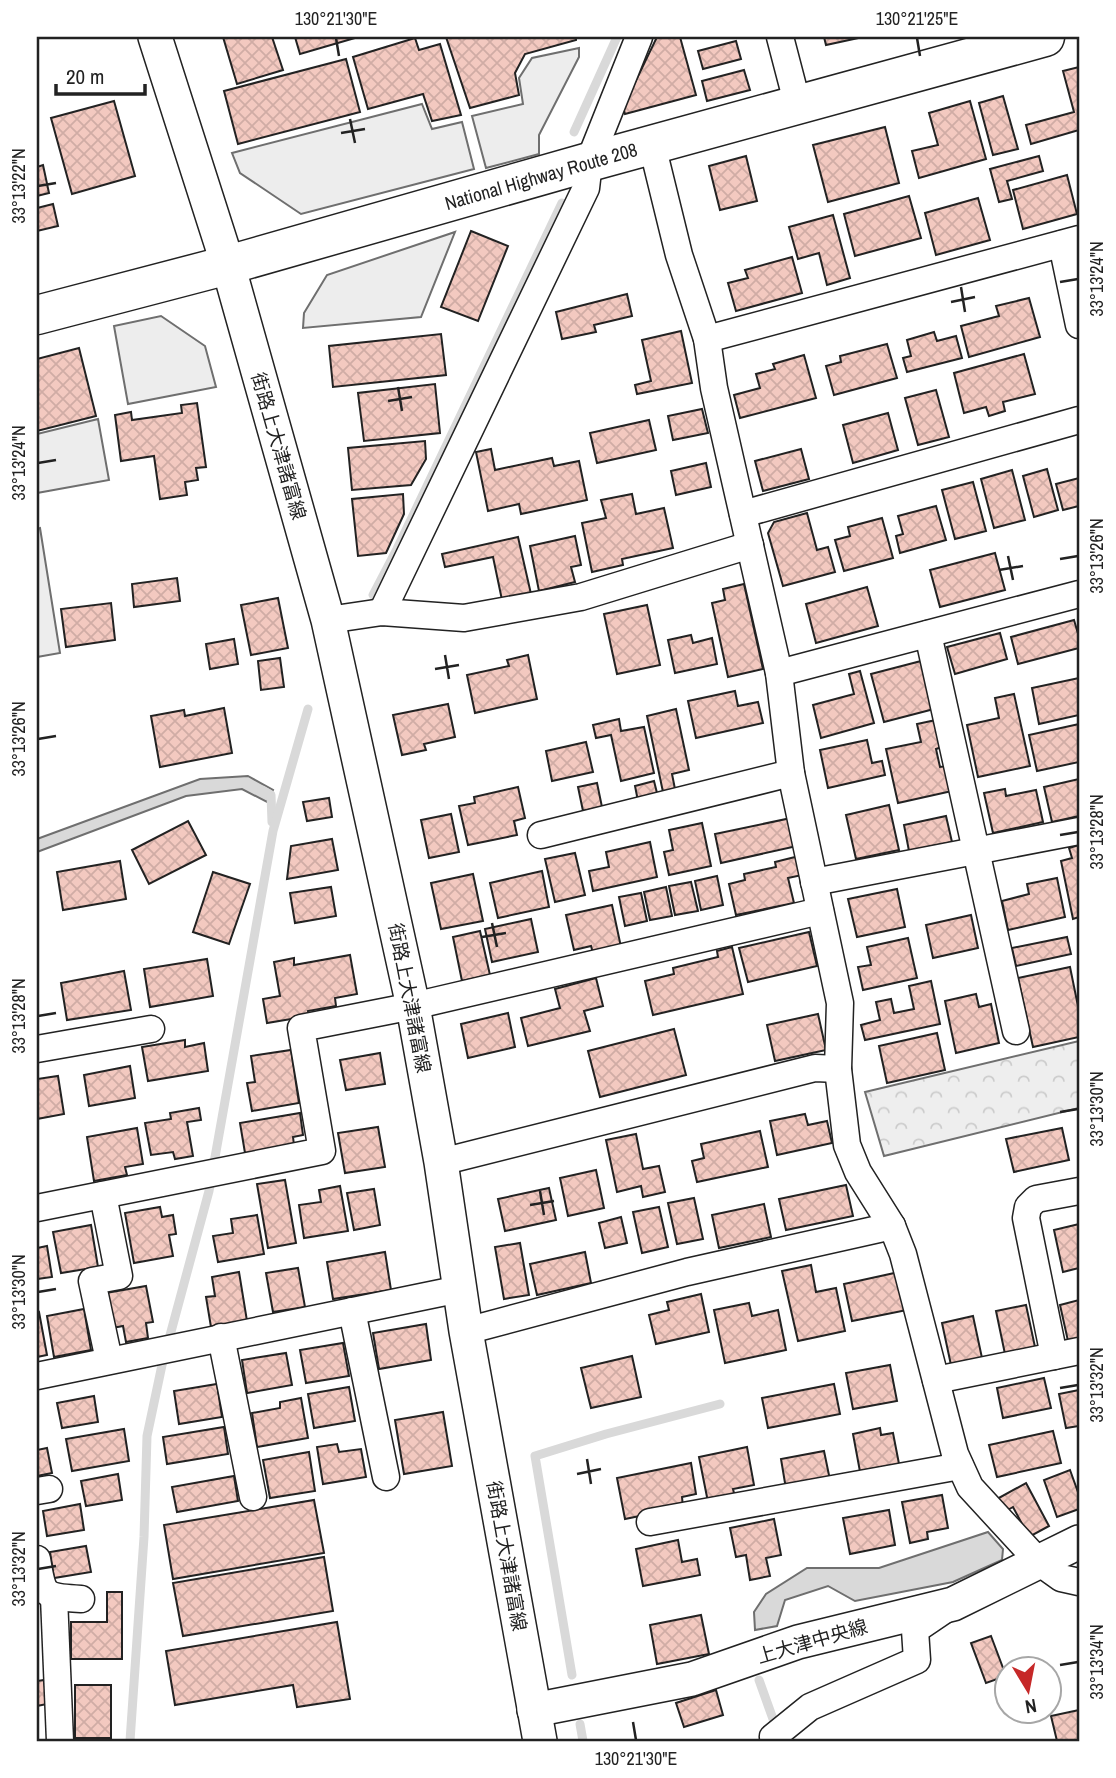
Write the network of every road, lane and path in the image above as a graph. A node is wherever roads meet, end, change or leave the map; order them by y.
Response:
1 (155, 37) edge
2 (639, 37) edge
3 (780, 37) edge
4 (1045, 37) edge
5 (798, 106) junction
6 (652, 145) junction
7 (589, 162) junction
8 (1070, 241) edge
9 (228, 265) junction
10 (37, 315) edge
11 (1079, 325) edge
12 (707, 339) junction
13 (1079, 420) edge
14 (743, 514) junction
15 (750, 545) junction
16 (1079, 594) edge
17 (382, 612) junction
18 (328, 620) junction
19 (928, 634) junction
20 (779, 673) junction
21 (791, 773) junction
22 (1079, 831) edge
23 (541, 835) dead end
24 (976, 851) junction
25 (814, 882) junction
26 (820, 911) junction
27 (413, 1006) junction
28 (151, 1030) dead end
29 (1016, 1031) dead end
30 (37, 1049) edge
31 (838, 1069) junction
32 (441, 1162) junction
33 (1079, 1191) edge
34 (103, 1195) junction
35 (37, 1208) edge
36 (892, 1226) junction
37 (460, 1289) junction
38 (352, 1311) junction
39 (466, 1331) junction
40 (221, 1337) junction
41 (1066, 1353) edge
42 (108, 1360) junction
43 (37, 1376) edge
44 (936, 1380) junction
45 (960, 1466) junction
46 (386, 1477) dead end
47 (253, 1497) dead end
48 (650, 1522) dead end
49 (1079, 1542) edge
50 (37, 1559) edge
51 (1040, 1563) junction
52 (1079, 1582) edge
53 (54, 1598) junction
54 (81, 1599) dead end
55 (953, 1604) junction
56 (537, 1726) edge
57 (60, 1741) edge
58 (774, 1741) edge

1 - 9 street, 街路上大津諸富線
2 - 7 street
3 - 5 street
4 - 5 highway, National Highway Route 208
5 - 6 highway, National Highway Route 208
6 - 7 highway, National Highway Route 208
6 - 12 street
7 - 9 highway, National Highway Route 208
7 - 17 street
8 - 11 street
8 - 12 street
9 - 10 highway, National Highway Route 208
9 - 18 street, 街路上大津諸富線
12 - 14 street
13 - 14 street
14 - 15 street
15 - 17 street
15 - 20 street
16 - 19 street
17 - 18 street
18 - 27 street, 街路上大津諸富線
19 - 20 street
19 - 24 street
20 - 21 street
21 - 23 street
21 - 25 street
22 - 24 street
24 - 25 street
24 - 29 street
25 - 26 street
26 - 27 street
26 - 31 street
27 - 32 street, 街路上大津諸富線
27 - 34 street
28 - 30 street
31 - 32 street
31 - 36 street
32 - 37 street, 街路上大津諸富線
33 - 41 street
34 - 35 street
34 - 42 street
36 - 39 street
36 - 44 street
37 - 38 street
37 - 39 street, 街路上大津諸富線
38 - 40 street
38 - 46 street
39 - 56 street, 街路上大津諸富線
40 - 42 street
40 - 47 street
41 - 44 street
42 - 43 street
44 - 45 street
45 - 48 street
45 - 51 street
49 - 51 street, 上大津中央線
50 - 53 street
51 - 52 street
51 - 55 street, 上大津中央線
53 - 54 street
53 - 57 street
55 - 56 street, 上大津中央線
55 - 58 street

